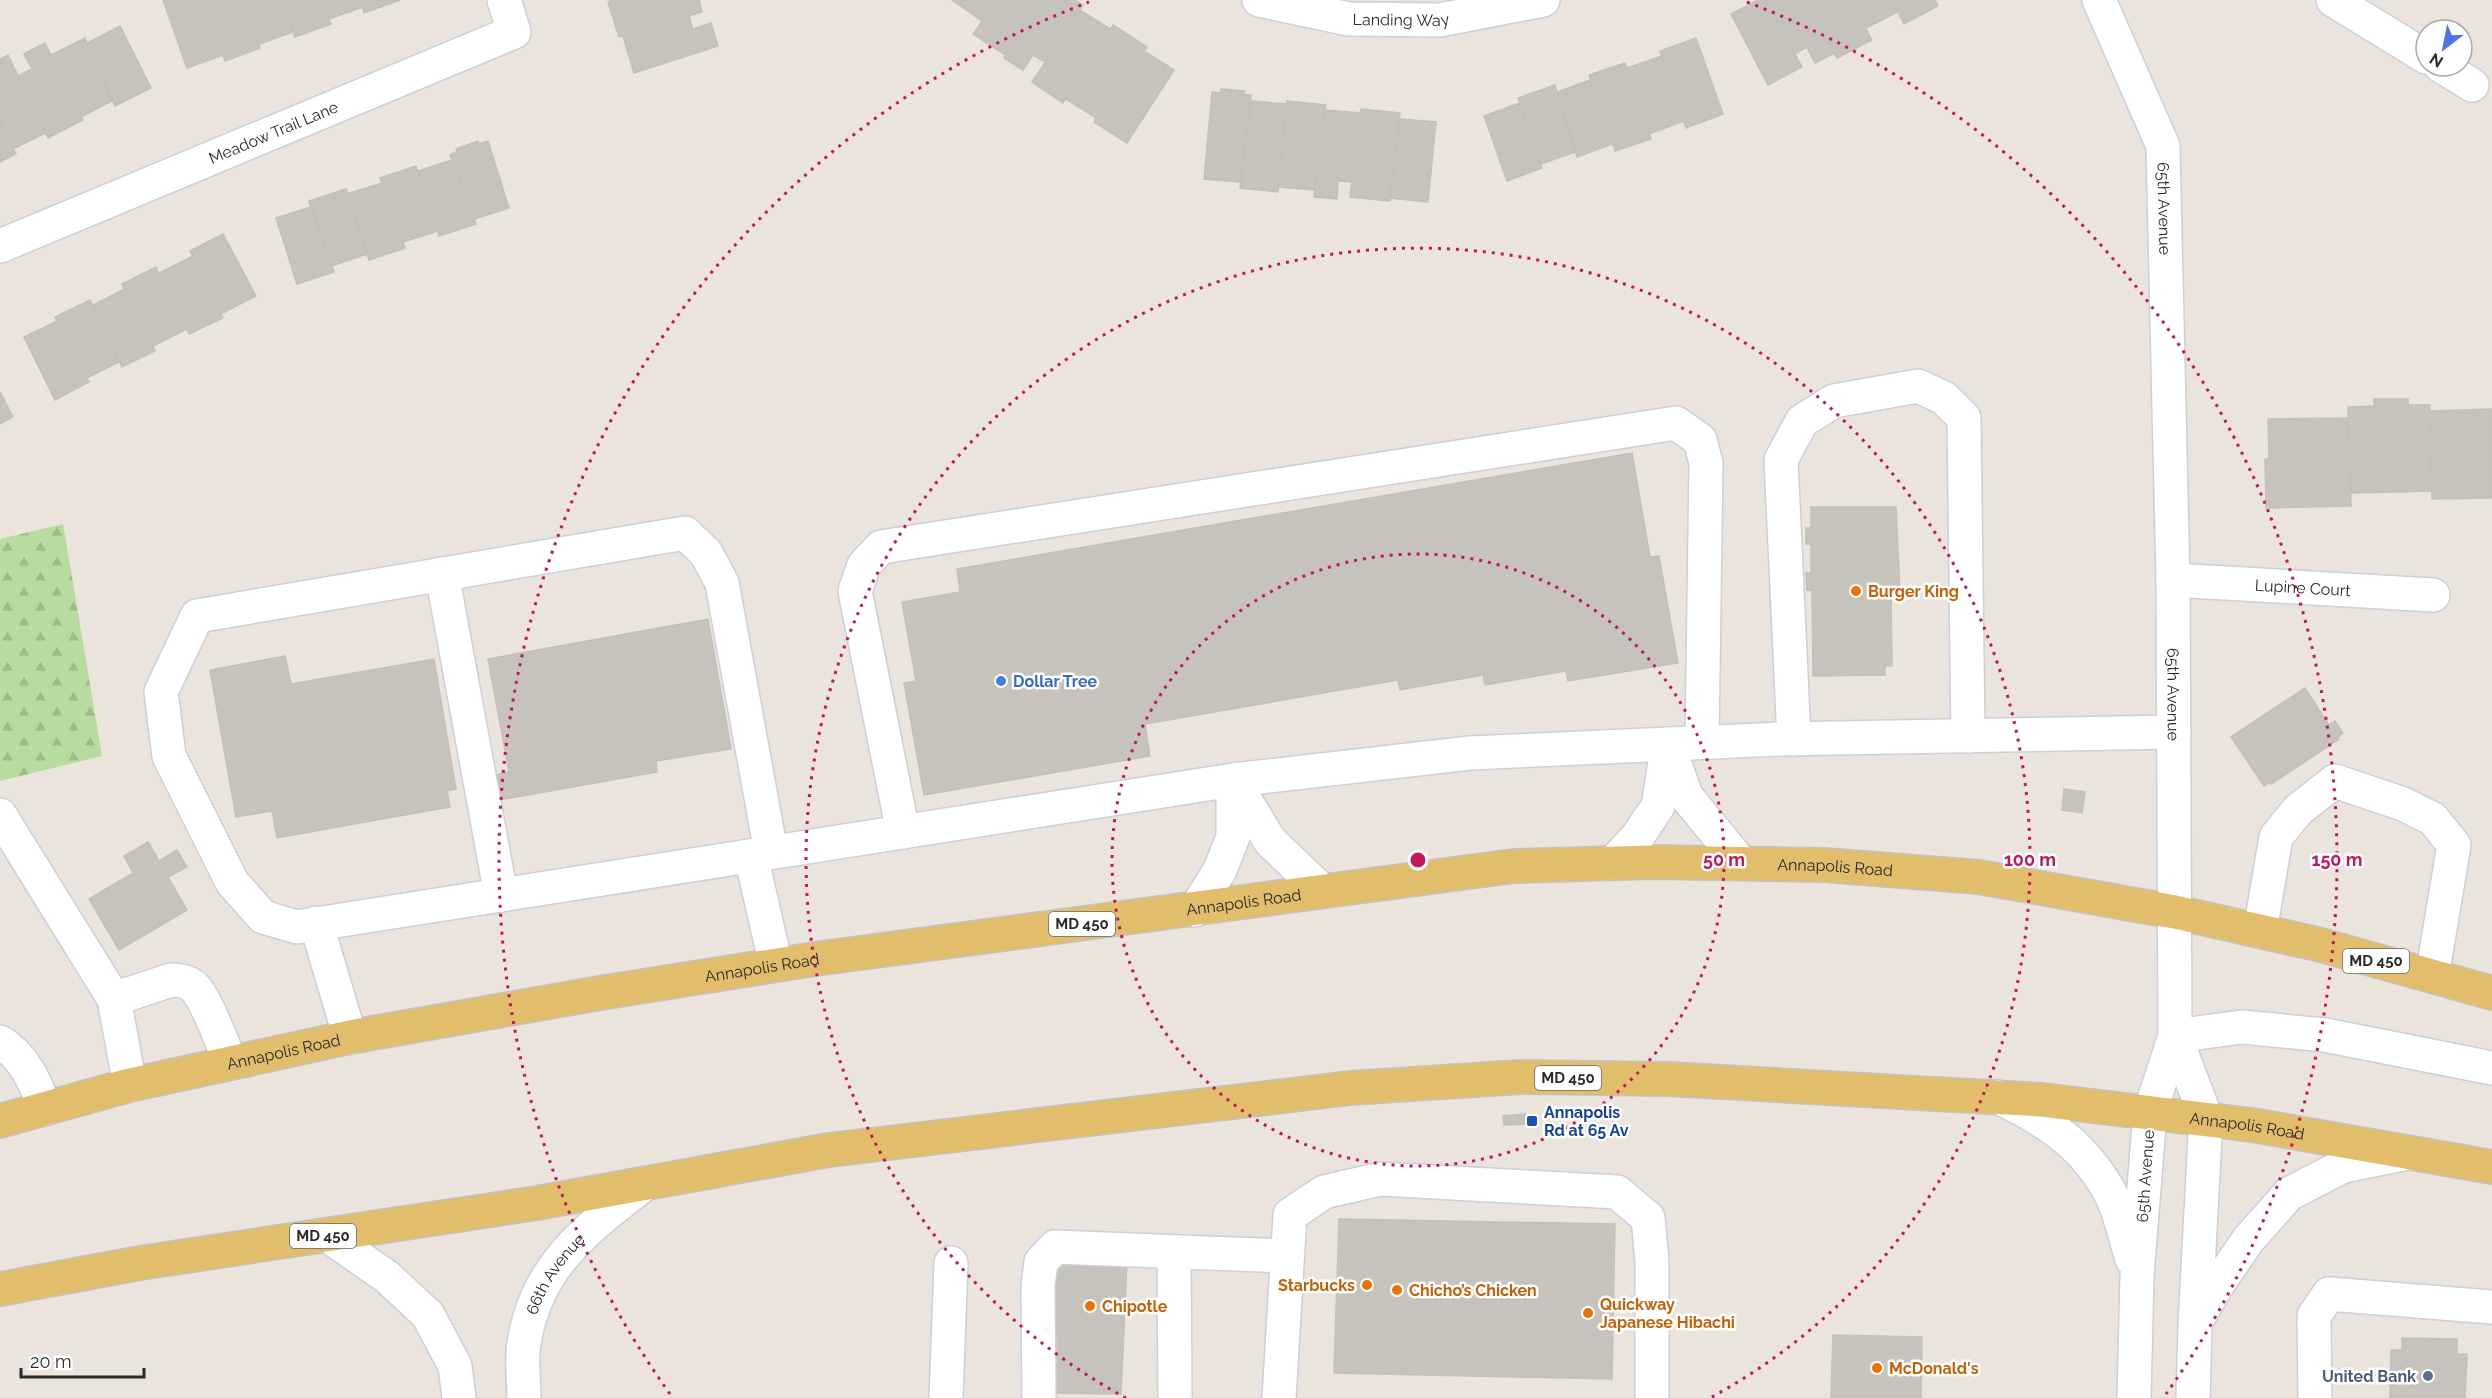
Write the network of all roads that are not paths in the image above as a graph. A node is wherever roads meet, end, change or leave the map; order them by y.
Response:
1 (504, 0) edge
2 (1259, 0) edge
3 (1543, 0) edge
4 (2099, 0) edge
5 (2333, 0) edge
6 (2414, 50) edge
7 (2461, 78) edge
8 (2472, 85) dead end
9 (0, 246) edge
10 (442, 574) junction
11 (2173, 580) junction
12 (2433, 595) dead end
13 (2174, 732) junction
14 (1968, 736) junction
15 (1794, 739) junction
16 (1702, 742) junction
17 (1668, 744) junction
18 (1233, 780) junction
19 (0, 815) edge
20 (903, 832) junction
21 (761, 854) junction
22 (1613, 863) junction
23 (1742, 863) junction
24 (1322, 891) junction
25 (501, 895) junction
26 (1195, 910) junction
27 (2175, 912) junction
28 (316, 924) junction
29 (2260, 931) junction
30 (776, 965) junction
31 (2432, 976) junction
32 (2492, 993) edge
33 (114, 999) junction
34 (2175, 1036) junction
35 (350, 1037) junction
36 (0, 1042) edge
37 (231, 1063) junction
38 (2492, 1068) edge
39 (130, 1085) junction
40 (1998, 1097) junction
41 (45, 1108) junction
42 (2150, 1112) junction
43 (2206, 1118) junction
44 (0, 1121) edge
45 (2408, 1153) junction
46 (2492, 1167) edge
47 (646, 1183) junction
48 (327, 1235) junction
49 (1174, 1252) junction
50 (1287, 1256) junction
51 (951, 1263) dead end
52 (2137, 1276) junction
53 (0, 1289) edge
54 (2492, 1307) edge
55 (2195, 1324) junction
56 (459, 1398) edge
57 (524, 1398) edge
58 (946, 1398) edge
59 (1039, 1398) edge
60 (1174, 1398) edge
61 (1279, 1398) edge
62 (1652, 1398) edge
63 (2134, 1398) edge
64 (2193, 1398) edge
65 (2315, 1398) edge

1 - 9 street, Meadow Trail Lane
2 - 3 street, Landing Way
4 - 11 street, 65th Avenue
5 - 6 street
7 - 8 street
10 - 21 street
10 - 25 street
10 - 28 street
11 - 12 street, Lupine Court
11 - 13 street, 65th Avenue
13 - 14 street
13 - 27 street, 65th Avenue
14 - 15 street
14 - 15 street
15 - 16 street
16 - 17 street
16 - 20 street
17 - 18 street
17 - 22 street
17 - 23 street
18 - 20 street
18 - 24 street
18 - 26 street
19 - 33 street
20 - 21 street
21 - 25 street
21 - 30 street
22 - 23 main road, Annapolis Road / MD 450
22 - 24 main road, Annapolis Road / MD 450
23 - 27 main road, Annapolis Road / MD 450
24 - 26 main road, Annapolis Road / MD 450
25 - 28 street
26 - 30 main road, Annapolis Road / MD 450
27 - 29 main road, Annapolis Road / MD 450
27 - 34 street, 65th Avenue
28 - 35 street
29 - 31 main road, Annapolis Road / MD 450
29 - 31 street
30 - 35 main road, Annapolis Road / MD 450
31 - 32 main road, Annapolis Road / MD 450
33 - 37 street
33 - 39 street
34 - 38 street
34 - 42 street, 65th Avenue
34 - 43 street
35 - 37 main road, Annapolis Road / MD 450
36 - 41 street
37 - 39 main road, Annapolis Road / MD 450
39 - 41 main road, Annapolis Road / MD 450
40 - 42 main road, Annapolis Road / MD 450
40 - 47 main road, Annapolis Road / MD 450
40 - 52 street
41 - 44 main road, Annapolis Road / MD 450
42 - 43 main road, Annapolis Road / MD 450
42 - 52 street, 65th Avenue
43 - 45 main road, Annapolis Road / MD 450
43 - 55 street
45 - 46 main road, Annapolis Road / MD 450
45 - 55 street
47 - 48 main road, Annapolis Road / MD 450
47 - 57 street, 66th Avenue
48 - 53 main road, Annapolis Road / MD 450
48 - 56 street
49 - 50 street
49 - 59 street
49 - 60 street
50 - 61 street
50 - 62 street
51 - 58 street
52 - 63 street, 65th Avenue
54 - 65 street
55 - 64 street

